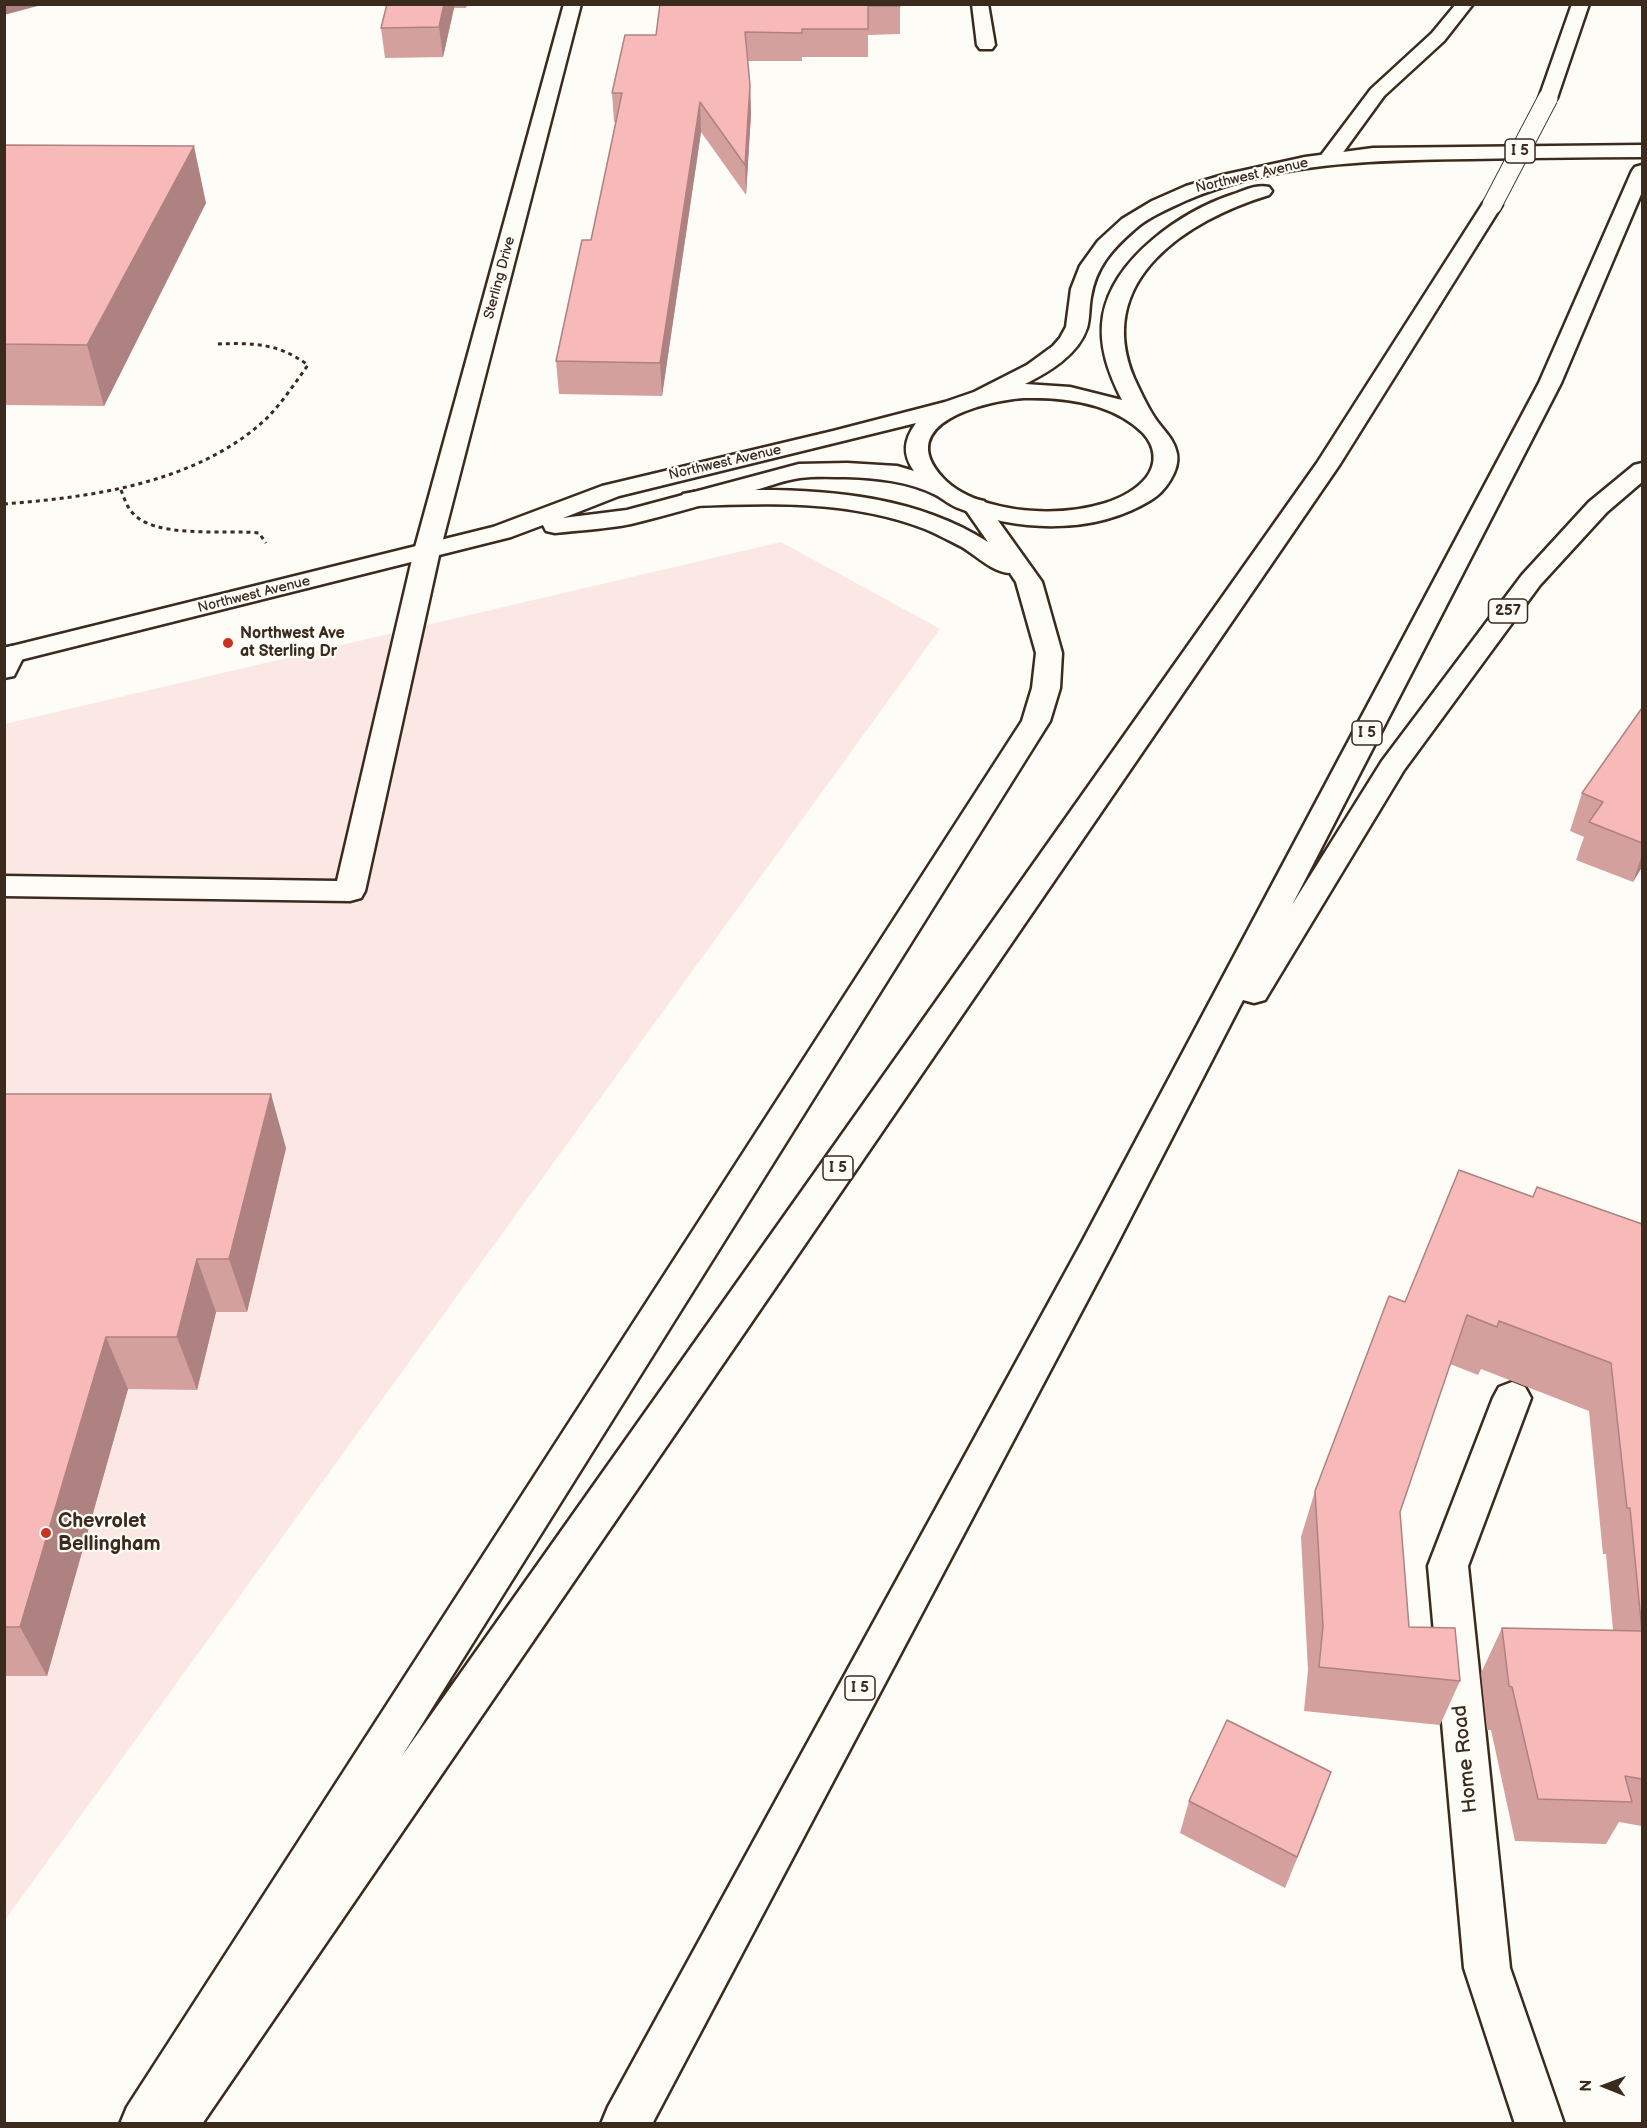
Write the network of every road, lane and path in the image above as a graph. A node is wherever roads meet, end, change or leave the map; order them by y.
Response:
1 (573, 4) edge
2 (980, 4) edge
3 (1465, 4) edge
4 (1581, 4) edge
5 (986, 45) dead end
6 (1482, 151) junction
7 (1642, 151) edge
8 (1329, 158) junction
9 (1642, 171) edge
10 (215, 344) dead end
11 (981, 397) junction
12 (952, 407) junction
13 (1144, 423) junction
14 (1642, 471) edge
15 (121, 489) junction
16 (959, 498) junction
17 (692, 499) junction
18 (4, 504) edge
19 (502, 532) junction
20 (269, 546) dead end
21 (426, 551) junction
22 (1029, 582) junction
23 (7, 660) edge
24 (4, 886) edge
25 (1095, 1252) junction
26 (1512, 1398) dead end
27 (144, 2124) edge
28 (172, 2124) edge
29 (625, 2124) edge
30 (1540, 2124) edge

1 - 21 main road, Sterling Drive
2 - 5 main road
3 - 8 main road
4 - 28 main road, I 5, bridge
6 - 7 main road, Northwest Avenue
6 - 8 main road, Northwest Avenue
6 - 13 main road, Northwest Avenue
8 - 11 main road, Northwest Avenue
9 - 25 main road, I 5
10 - 15 path
11 - 12 main road
11 - 13 main road
12 - 16 main road
12 - 19 main road, Northwest Avenue
13 - 16 main road, Northwest Avenue
14 - 25 main road, 257
15 - 18 path
15 - 20 path
16 - 17 main road, Northwest Avenue
16 - 22 main road
17 - 19 main road, Northwest Avenue
17 - 22 main road
19 - 21 main road, Northwest Avenue
21 - 23 main road, Northwest Avenue
21 - 24 main road, Sterling Drive
22 - 27 main road
25 - 29 main road, I 5
26 - 30 main road, Home Road

